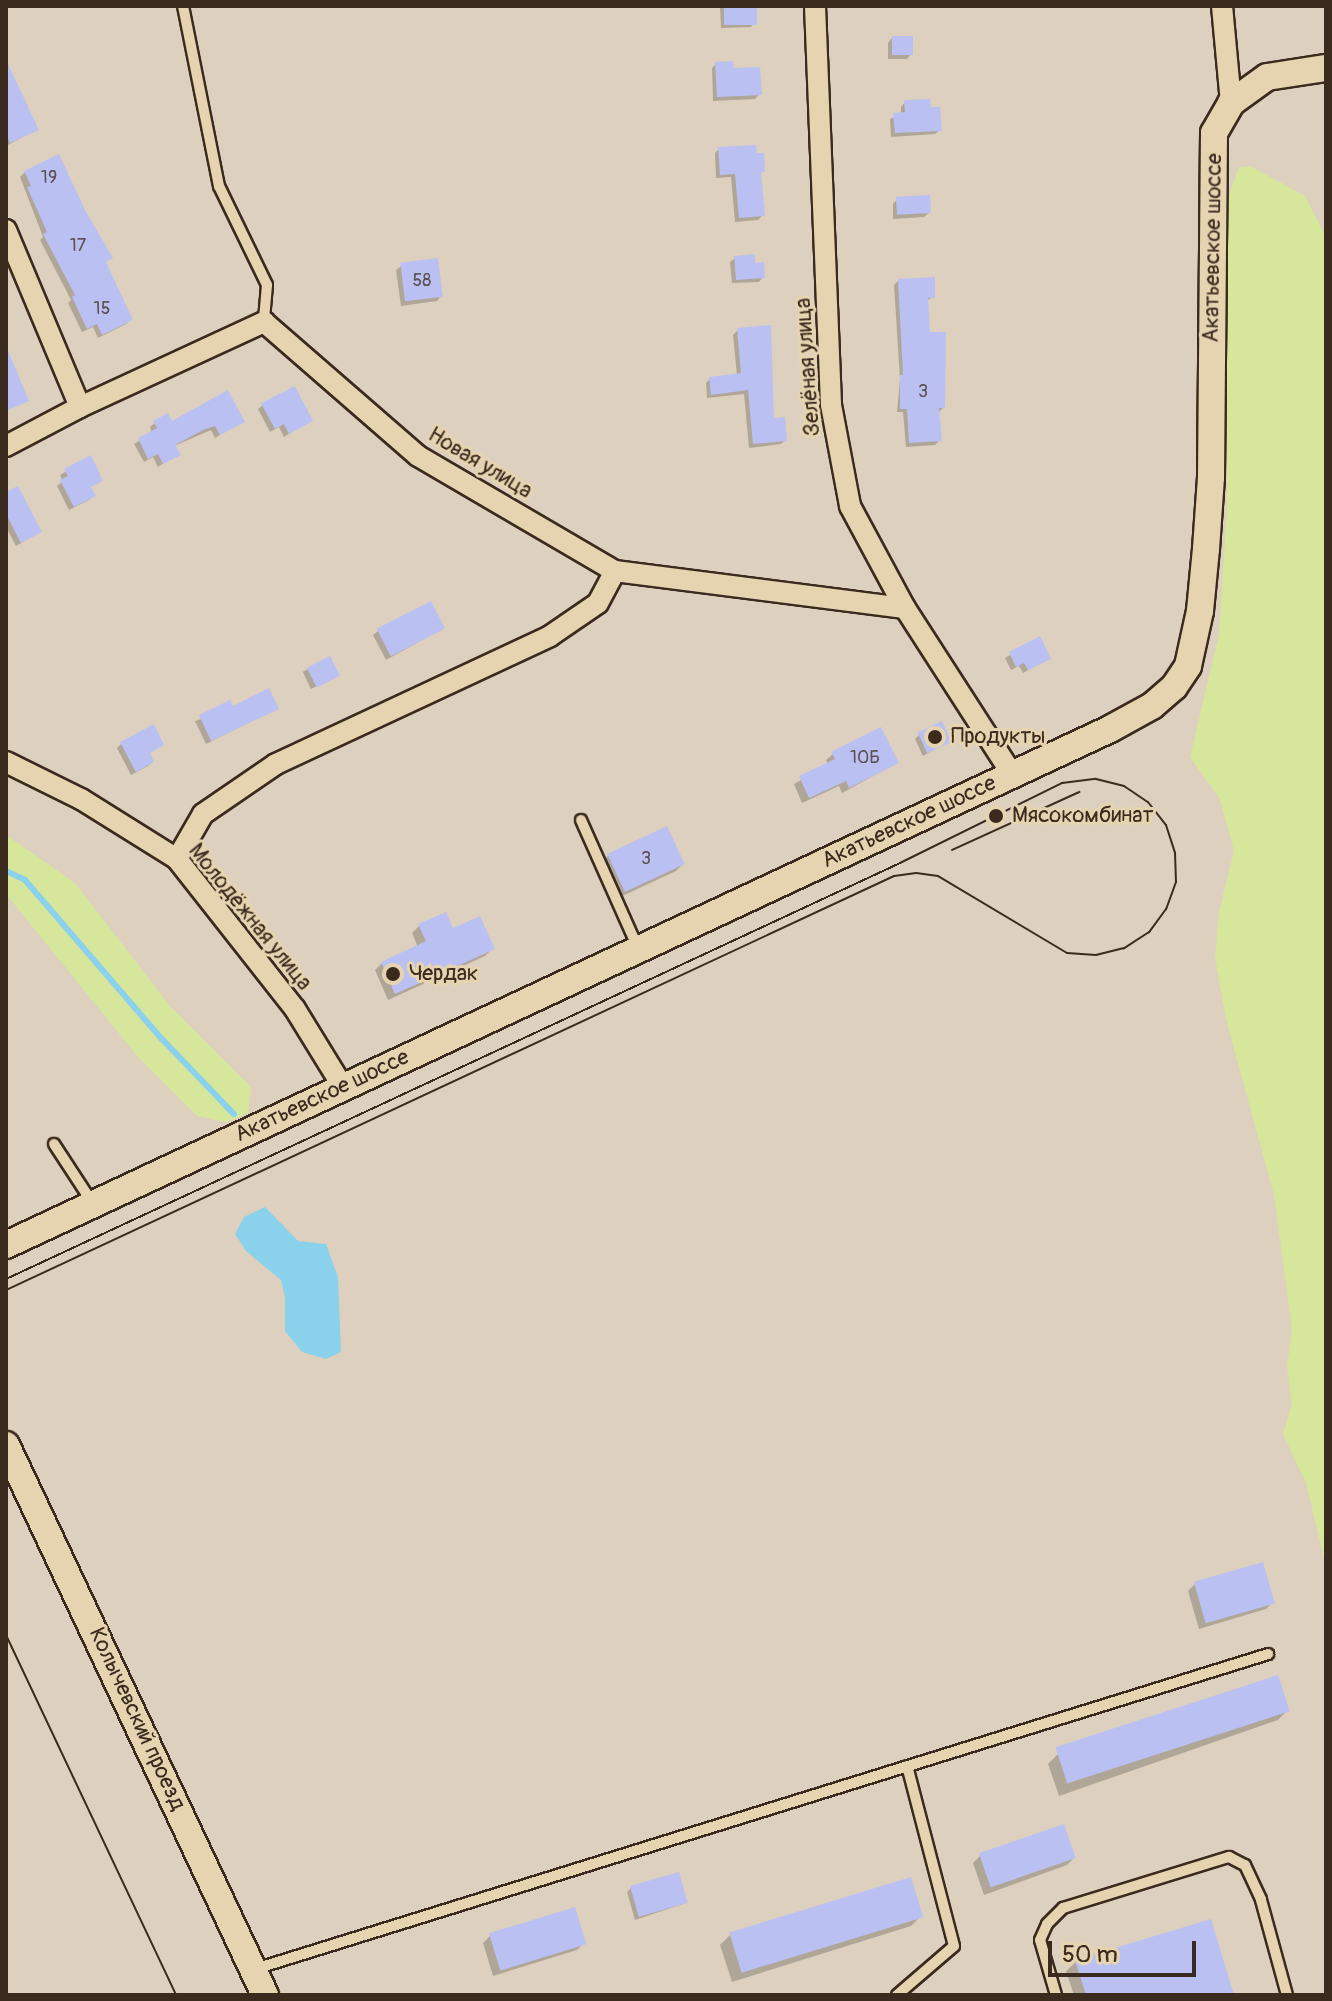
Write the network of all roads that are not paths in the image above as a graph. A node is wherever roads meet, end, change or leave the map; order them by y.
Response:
1 (183, 6) edge
2 (815, 6) edge
3 (1222, 6) edge
4 (1326, 68) edge
5 (1231, 103) junction
6 (6, 230) edge
7 (264, 322) junction
8 (80, 407) junction
9 (6, 446) edge
10 (615, 571) junction
11 (905, 608) junction
12 (6, 762) edge
13 (1012, 774) junction
14 (581, 820) dead end
15 (177, 859) junction
16 (638, 948) junction
17 (343, 1087) junction
18 (54, 1144) dead end
19 (93, 1203) junction
20 (6, 1245) edge
21 (6, 1445) edge
22 (1268, 1654) dead end
23 (907, 1766) junction
24 (253, 1970) junction
25 (265, 1995) edge
26 (897, 1995) edge
27 (1056, 1995) edge
28 (1287, 1995) edge

1 - 7 lane
2 - 11 street, Зелёная улица
3 - 5 street
4 - 5 main road, Акатьевское шоссе
5 - 13 main road, Акатьевское шоссе
6 - 8 street
7 - 8 street
7 - 10 street, Новая улица
8 - 9 street
10 - 11 street, Новая улица
10 - 15 street
11 - 13 street, Зелёная улица
12 - 15 street, Молодёжная улица
13 - 16 main road, Акатьевское шоссе
14 - 16 lane
15 - 17 street, Молодёжная улица
16 - 17 main road, Акатьевское шоссе
17 - 19 main road, Акатьевское шоссе
18 - 19 lane
19 - 20 main road, Акатьевское шоссе
21 - 24 main road, Колычевский проезд
22 - 23 lane
23 - 24 lane
23 - 26 lane
24 - 25 main road, Колычевский проезд
27 - 28 lane

